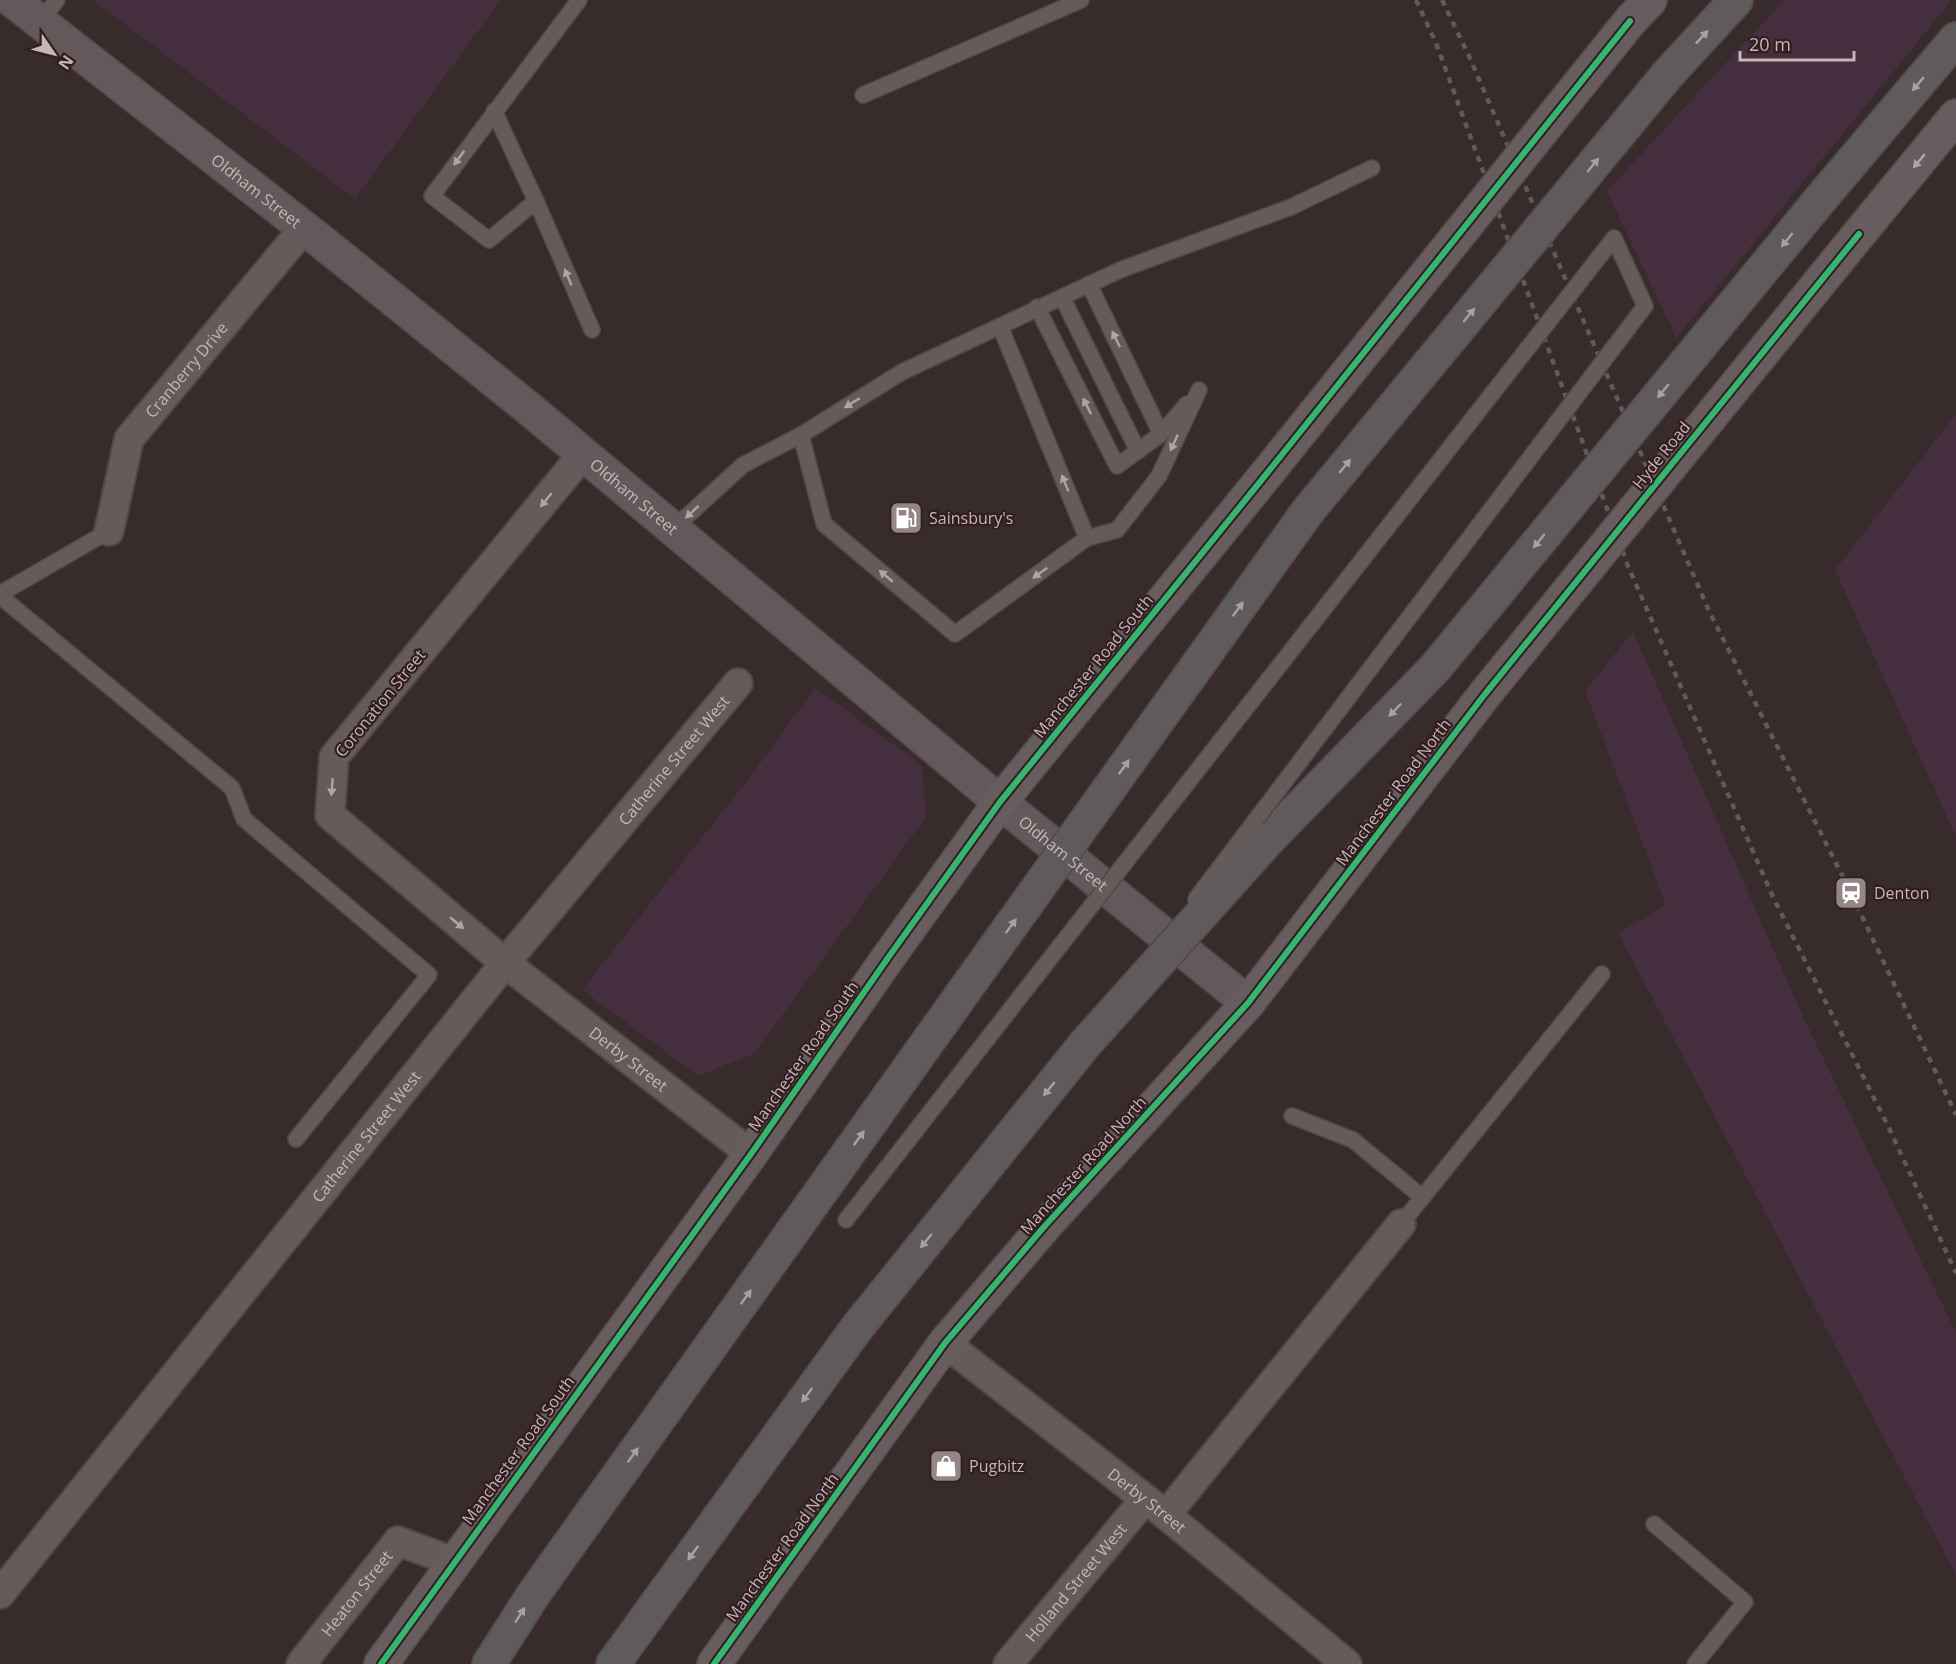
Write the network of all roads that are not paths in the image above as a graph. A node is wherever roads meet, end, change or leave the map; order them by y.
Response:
1 (12, 0) edge
2 (579, 0) edge
3 (1081, 0) edge
4 (1737, 0) edge
5 (1642, 7) edge
6 (49, 11) edge
7 (1956, 39) edge
8 (863, 95) dead end
9 (494, 111) junction
10 (1956, 116) edge
11 (1372, 168) dead end
12 (536, 201) junction
13 (304, 228) junction
14 (1089, 284) junction
15 (1062, 297) junction
16 (1037, 307) junction
17 (1000, 326) junction
18 (591, 330) dead end
19 (1161, 434) junction
20 (801, 435) junction
21 (1138, 451) junction
22 (583, 454) junction
23 (674, 528) junction
24 (109, 531) joint
25 (1087, 538) junction
26 (0, 595) edge
27 (738, 683) dead end
28 (1485, 694) joint
29 (1000, 802) junction
30 (505, 963) junction
31 (1602, 974) dead end
32 (1248, 1003) junction
33 (1085, 1044) junction
34 (1292, 1116) dead end
35 (296, 1139) dead end
36 (751, 1154) junction
37 (1422, 1197) junction
38 (846, 1220) dead end
39 (1401, 1224) joint
40 (945, 1343) junction
41 (1155, 1507) junction
42 (1654, 1524) dead end
43 (454, 1562) junction
44 (0, 1594) edge
45 (301, 1664) edge
46 (381, 1664) edge
47 (489, 1664) edge
48 (613, 1664) edge
49 (714, 1664) edge
50 (1008, 1664) edge
51 (1347, 1664) edge
52 (1695, 1664) edge

1 - 6 street, Oldham Street
2 - 9 lane
3 - 8 lane
47 -> 4 highway, bridge
5 - 29 main road, Manchester Road South, bridge
6 - 13 street, Oldham Street
7 -> 33 highway, bridge
9 - 12 lane
9 -> 12 lane
10 -> 28 main road, Hyde Road, bridge
11 - 14 lane
18 -> 12 lane
13 - 22 street, Oldham Street
13 - 24 street, Cranberry Drive
14 - 15 lane
19 -> 14 lane
15 - 16 lane
15 - 21 lane
16 - 17 lane
21 -> 16 lane
17 -> 20 lane
25 -> 17 lane
19 - 21 lane
19 -> 25 lane
20 -> 23 lane
25 -> 20 lane
22 - 23 street, Oldham Street
22 -> 30 street, Coronation Street
23 - 29 street, Oldham Street
24 - 26 lane
26 - 35 lane
27 - 30 street, Catherine Street West
28 - 32 main road, Manchester Road North
29 - 32 street, Oldham Street
29 - 36 main road, Manchester Road South
30 - 36 street, Derby Street
30 - 44 street, Catherine Street West
31 - 37 lane
32 - 40 main road, Manchester Road North
33 - 38 lane, bridge
33 -> 48 highway
34 - 37 lane
36 - 43 main road, Manchester Road South
37 - 39 lane
39 - 41 street, Holland Street West
40 - 41 street, Derby Street
40 - 49 main road, Manchester Road North
41 - 50 street, Holland Street West
41 - 51 street, Derby Street
42 - 52 lane
43 - 45 street, Heaton Street
43 - 46 main road, Manchester Road South

